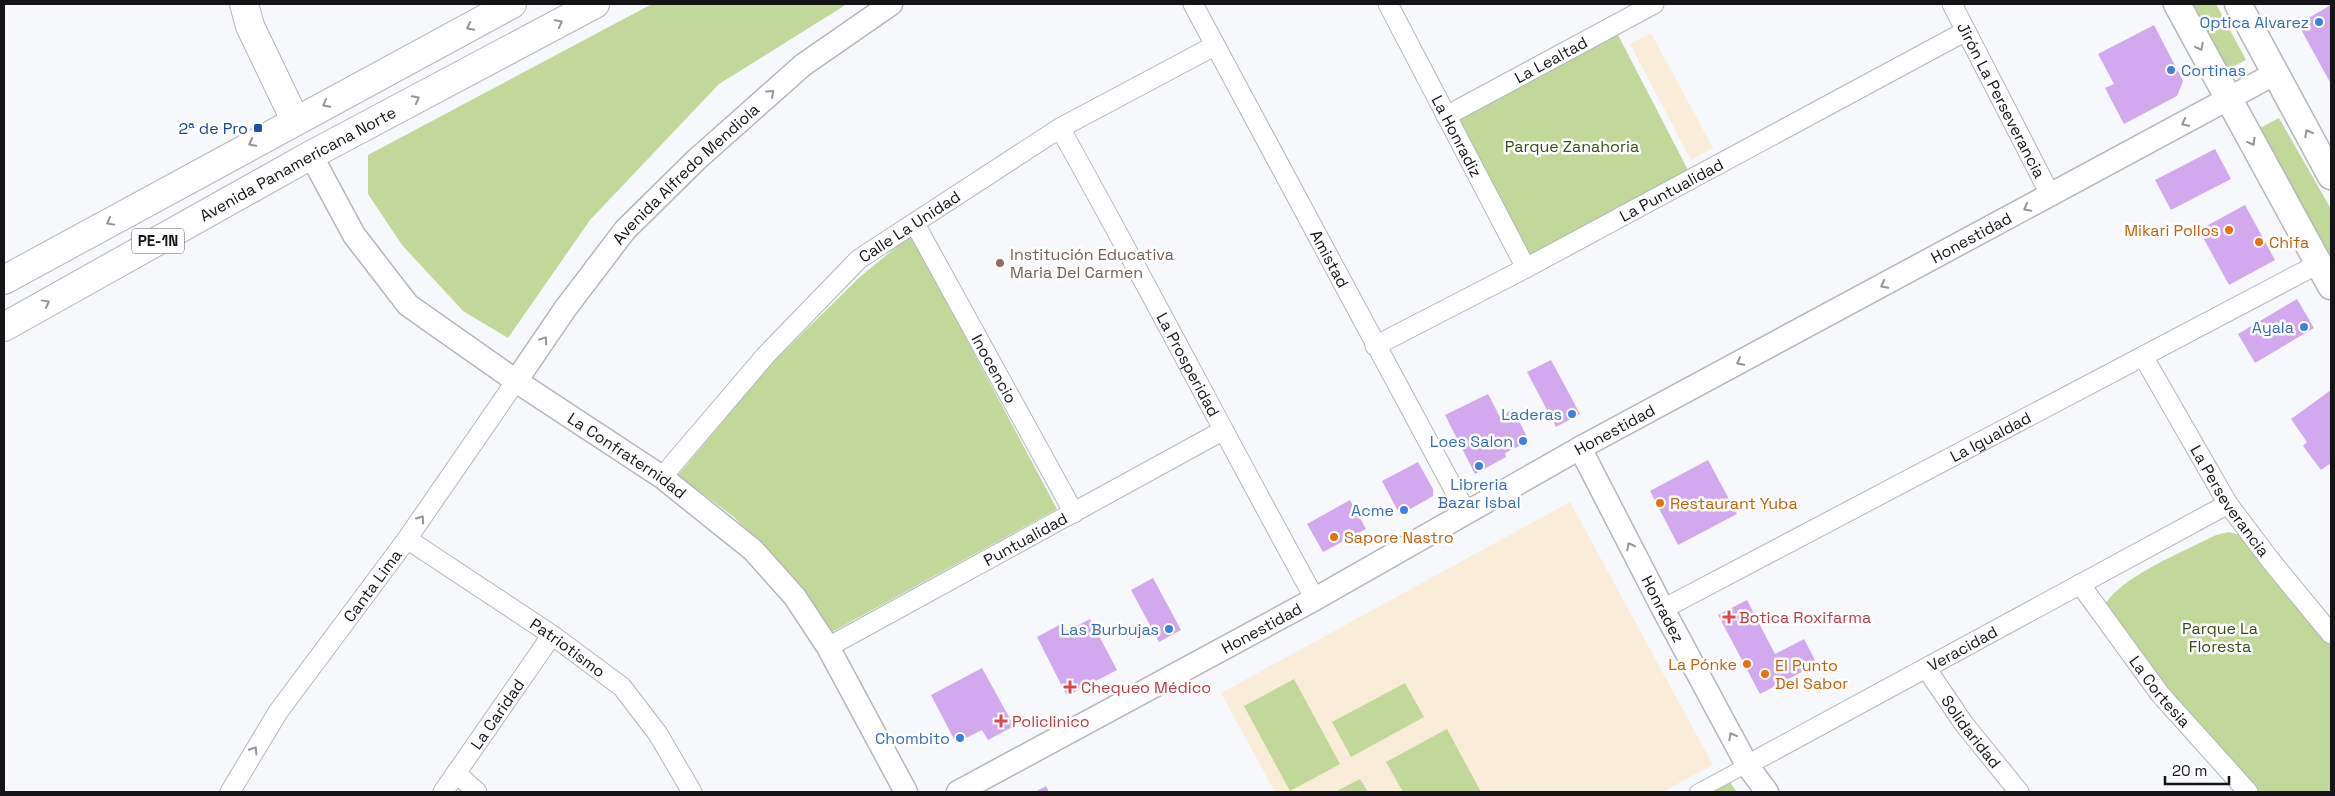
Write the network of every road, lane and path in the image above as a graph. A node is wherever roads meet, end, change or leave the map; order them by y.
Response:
1 (244, 4) edge
2 (512, 4) edge
3 (595, 4) edge
4 (891, 4) edge
5 (1193, 4) edge
6 (1388, 4) edge
7 (1654, 4) edge
8 (1952, 4) edge
9 (2177, 4) edge
10 (2238, 4) edge
11 (1966, 31) junction
12 (1214, 46) junction
13 (2276, 73) junction
14 (2228, 100) junction
15 (1446, 116) junction
16 (295, 120) junction
17 (1060, 128) junction
18 (311, 155) junction
19 (2331, 176) edge
20 (2050, 196) junction
21 (915, 224) junction
22 (2318, 264) junction
23 (1526, 268) junction
24 (4, 280) edge
25 (2331, 286) edge
26 (4, 327) edge
27 (1376, 346) junction
28 (2143, 356) junction
29 (516, 381) junction
30 (1222, 431) junction
31 (1580, 448) junction
32 (662, 477) junction
33 (2228, 504) junction
34 (1466, 512) junction
35 (1074, 513) junction
36 (406, 539) junction
37 (2080, 584) junction
38 (1316, 599) junction
39 (1662, 609) junction
40 (2331, 634) edge
41 (552, 635) junction
42 (828, 648) junction
43 (1926, 668) junction
44 (1748, 765) junction
45 (456, 773) junction
46 (230, 792) edge
47 (443, 792) edge
48 (477, 792) edge
49 (692, 792) edge
50 (906, 792) edge
51 (958, 792) edge
52 (1697, 792) edge
53 (1767, 792) edge
54 (2019, 792) edge
55 (2248, 792) edge

1 - 16 highway
2 -> 16 highway, PE-1N
18 -> 3 highway, Avenida Panamericana Norte / PE-1N
29 -> 4 street, Avenida Alfredo Mendiola
5 - 12 street, Amistad
6 - 15 street, La Honradiz
7 - 15 street, La Lealtad
8 - 11 street, Jirón La Perseverancia
9 -> 14 main road
10 - 13 main road
11 - 20 street, Jirón La Perseverancia
11 - 23 street, La Puntualidad
12 - 17 street, Calle La Unidad
12 - 27 street, Amistad
13 - 14 street, Honestidad
19 -> 13 main road
14 -> 20 street, Honestidad
14 -> 22 main road
15 - 23 street, La Honradiz
16 -> 24 highway, PE-1N
17 - 21 street, Calle La Unidad
17 - 30 street, La Prosperidad
26 -> 18 highway, Avenida Panamericana Norte / PE-1N
18 - 29 street, La Confraternidad
20 -> 31 street, Honestidad
21 - 32 street, Calle La Unidad
21 - 35 street, Inocencio
22 - 25 main road
22 - 28 street, La Igualdad
23 - 27 street, La Puntualidad
27 - 34 street, Amistad
28 - 33 street, La Perseverancia
28 - 39 street, La Igualdad
29 - 32 street, La Confraternidad
36 -> 29 street, Canta Lima
30 - 35 street, Puntualidad
30 - 38 street, La Prosperidad
31 - 34 street, Honestidad
39 -> 31 street, Honradez
32 - 42 street, La Confraternidad
33 - 37 street, Veracidad
33 - 40 street, La Perseverancia
34 - 38 street, Honestidad
35 - 42 street, Puntualidad
36 - 41 street, Patriotismo
46 -> 36 street, Canta Lima
37 - 43 street, Veracidad
37 - 55 street, La Cortesia
38 - 51 street, Honestidad
44 -> 39 street, Honradez
41 - 45 street, La Caridad
41 - 49 street, Patriotismo
42 - 50 street, La Confraternidad
43 - 44 street, Veracidad
43 - 54 street, Solidaridad
44 - 52 street, Veracidad
44 - 53 street, Honradez
45 - 47 street, La Caridad
45 - 48 street

